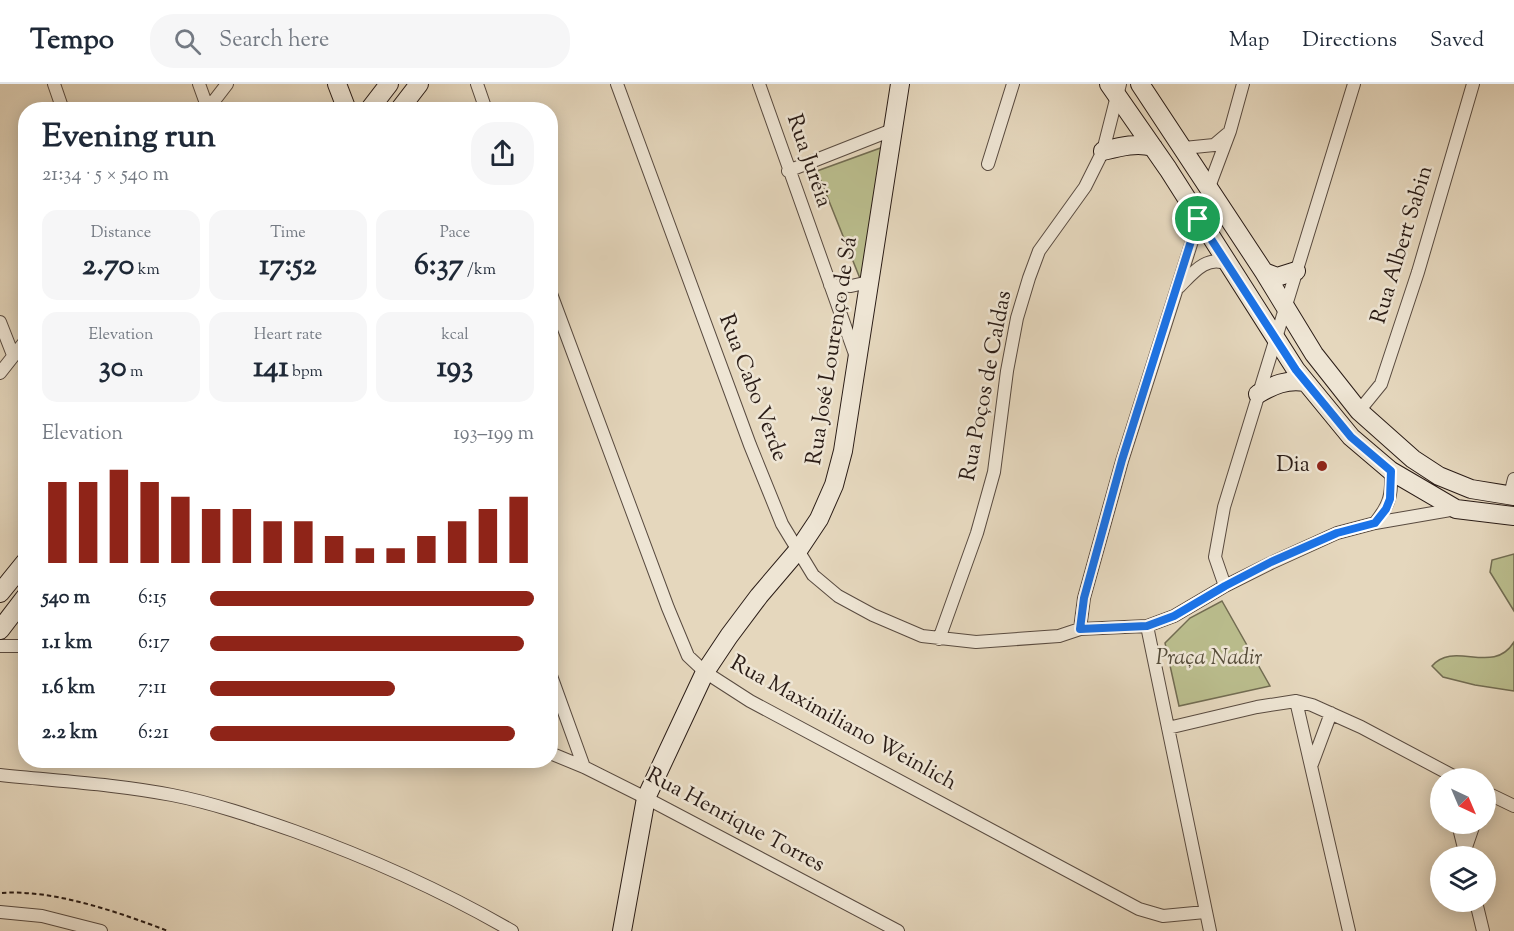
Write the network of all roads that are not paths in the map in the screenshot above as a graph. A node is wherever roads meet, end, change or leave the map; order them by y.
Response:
1 (54, 84) edge
2 (198, 84) edge
3 (227, 84) edge
4 (337, 84) edge
5 (389, 84) edge
6 (419, 84) edge
7 (477, 84) edge
8 (617, 84) edge
9 (759, 84) edge
10 (900, 84) edge
11 (1013, 84) edge
12 (1140, 84) edge
13 (1243, 84) edge
14 (1354, 84) edge
15 (1473, 84) edge
16 (1116, 87) edge
17 (60, 102) edge
18 (205, 102) edge
19 (213, 102) edge
20 (344, 102) edge
21 (375, 102) edge
22 (405, 102) edge
23 (483, 102) edge
24 (892, 130) junction
25 (1230, 131) junction
26 (1153, 147) junction
27 (1184, 148) junction
28 (1103, 151) junction
29 (988, 164) dead end
30 (788, 171) junction
31 (1209, 187) junction
32 (1198, 219) junction
33 (1227, 264) junction
34 (1296, 271) junction
35 (1264, 272) junction
36 (868, 282) junction
37 (830, 285) junction
38 (1176, 290) junction
39 (1286, 305) junction
40 (558, 312) edge
41 (0, 322) edge
42 (1275, 337) junction
43 (18, 349) edge
44 (13, 355) junction
45 (856, 357) junction
46 (0, 373) edge
47 (1305, 382) junction
48 (1258, 394) junction
49 (1359, 411) junction
50 (1391, 471) junction
51 (1513, 490) edge
52 (1456, 509) junction
53 (1514, 516) edge
54 (1375, 523) junction
55 (799, 549) junction
56 (18, 571) edge
57 (1225, 586) junction
58 (0, 593) edge
59 (18, 606) edge
60 (1147, 626) junction
61 (1080, 629) junction
62 (0, 630) edge
63 (939, 639) junction
64 (0, 646) edge
65 (18, 646) edge
66 (705, 672) junction
67 (558, 695) edge
68 (1296, 701) junction
69 (1330, 713) junction
70 (1168, 728) junction
71 (558, 756) edge
72 (1312, 764) junction
73 (584, 767) junction
74 (1438, 768) edge
75 (0, 775) edge
76 (646, 798) junction
77 (1496, 799) edge
78 (1514, 806) edge
79 (0, 912) edge
80 (1206, 912) junction
81 (1478, 912) edge
82 (101, 931) edge
83 (512, 931) edge
84 (622, 931) edge
85 (898, 931) edge
86 (1210, 931) edge
87 (1349, 931) edge
88 (1483, 931) edge

1 - 17 street
2 - 18 street
3 - 19 street
4 - 20 main road
5 - 21 main road
6 - 22 main road
7 - 23 street
8 - 55 street, Rua Cabo Verde
9 - 30 street, Rua Juréia
10 - 24 main road, Rua José Lourenço de Sá
11 - 29 street
12 - 27 main road
13 - 25 street
14 - 34 street
15 - 49 street, Rua Albert Sabin
16 - 26 main road
16 - 28 street, Rua Poços de Caldas
24 - 30 street
24 - 36 main road, Rua José Lourenço de Sá
25 - 27 street
25 - 31 street
26 - 28 main road
26 - 32 main road
27 - 31 main road
28 - 63 street, Rua Poços de Caldas
30 - 37 street, Rua Juréia
31 - 35 main road
32 - 33 main road
32 - 38 street
33 - 38 street
33 - 42 main road
34 - 35 main road
34 - 39 street
35 - 39 main road
36 - 37 street
36 - 45 main road, Rua José Lourenço de Sá
37 - 45 street, Rua Juréia
38 - 61 street
39 - 42 street
39 - 49 main road
40 - 66 street, Rua Maximiliano Weinlich
41 - 44 street
42 - 47 main road
42 - 48 street
43 - 44 street
44 - 46 street
45 - 55 main road, Rua José Lourenço de Sá
47 - 48 main road
47 - 50 main road
48 - 57 street
49 - 51 main road
50 - 52 main road
50 - 54 street
52 - 53 main road
52 - 54 street, Rua Cabo Verde
54 - 57 street, Rua Cabo Verde
55 - 63 street, Rua Cabo Verde
55 - 66 main road, Rua José Lourenço de Sá
56 - 58 main road
57 - 60 street, Rua Cabo Verde
59 - 62 main road
60 - 61 street, Rua Cabo Verde
60 - 70 street
61 - 63 street, Rua Cabo Verde
64 - 65 street
66 - 76 main road, Rua José Lourenço de Sá
66 - 80 street, Rua Maximiliano Weinlich
67 - 73 street
68 - 69 street
68 - 70 street
68 - 72 street
69 - 72 street
69 - 74 street
70 - 80 street
71 - 73 street, Rua Henrique Torres
72 - 87 street
73 - 76 street, Rua Henrique Torres
75 - 83 street
76 - 84 main road, Rua José Lourenço de Sá
76 - 85 street, Rua Henrique Torres
77 - 78 street
79 - 82 street
80 - 86 street
81 - 88 street

